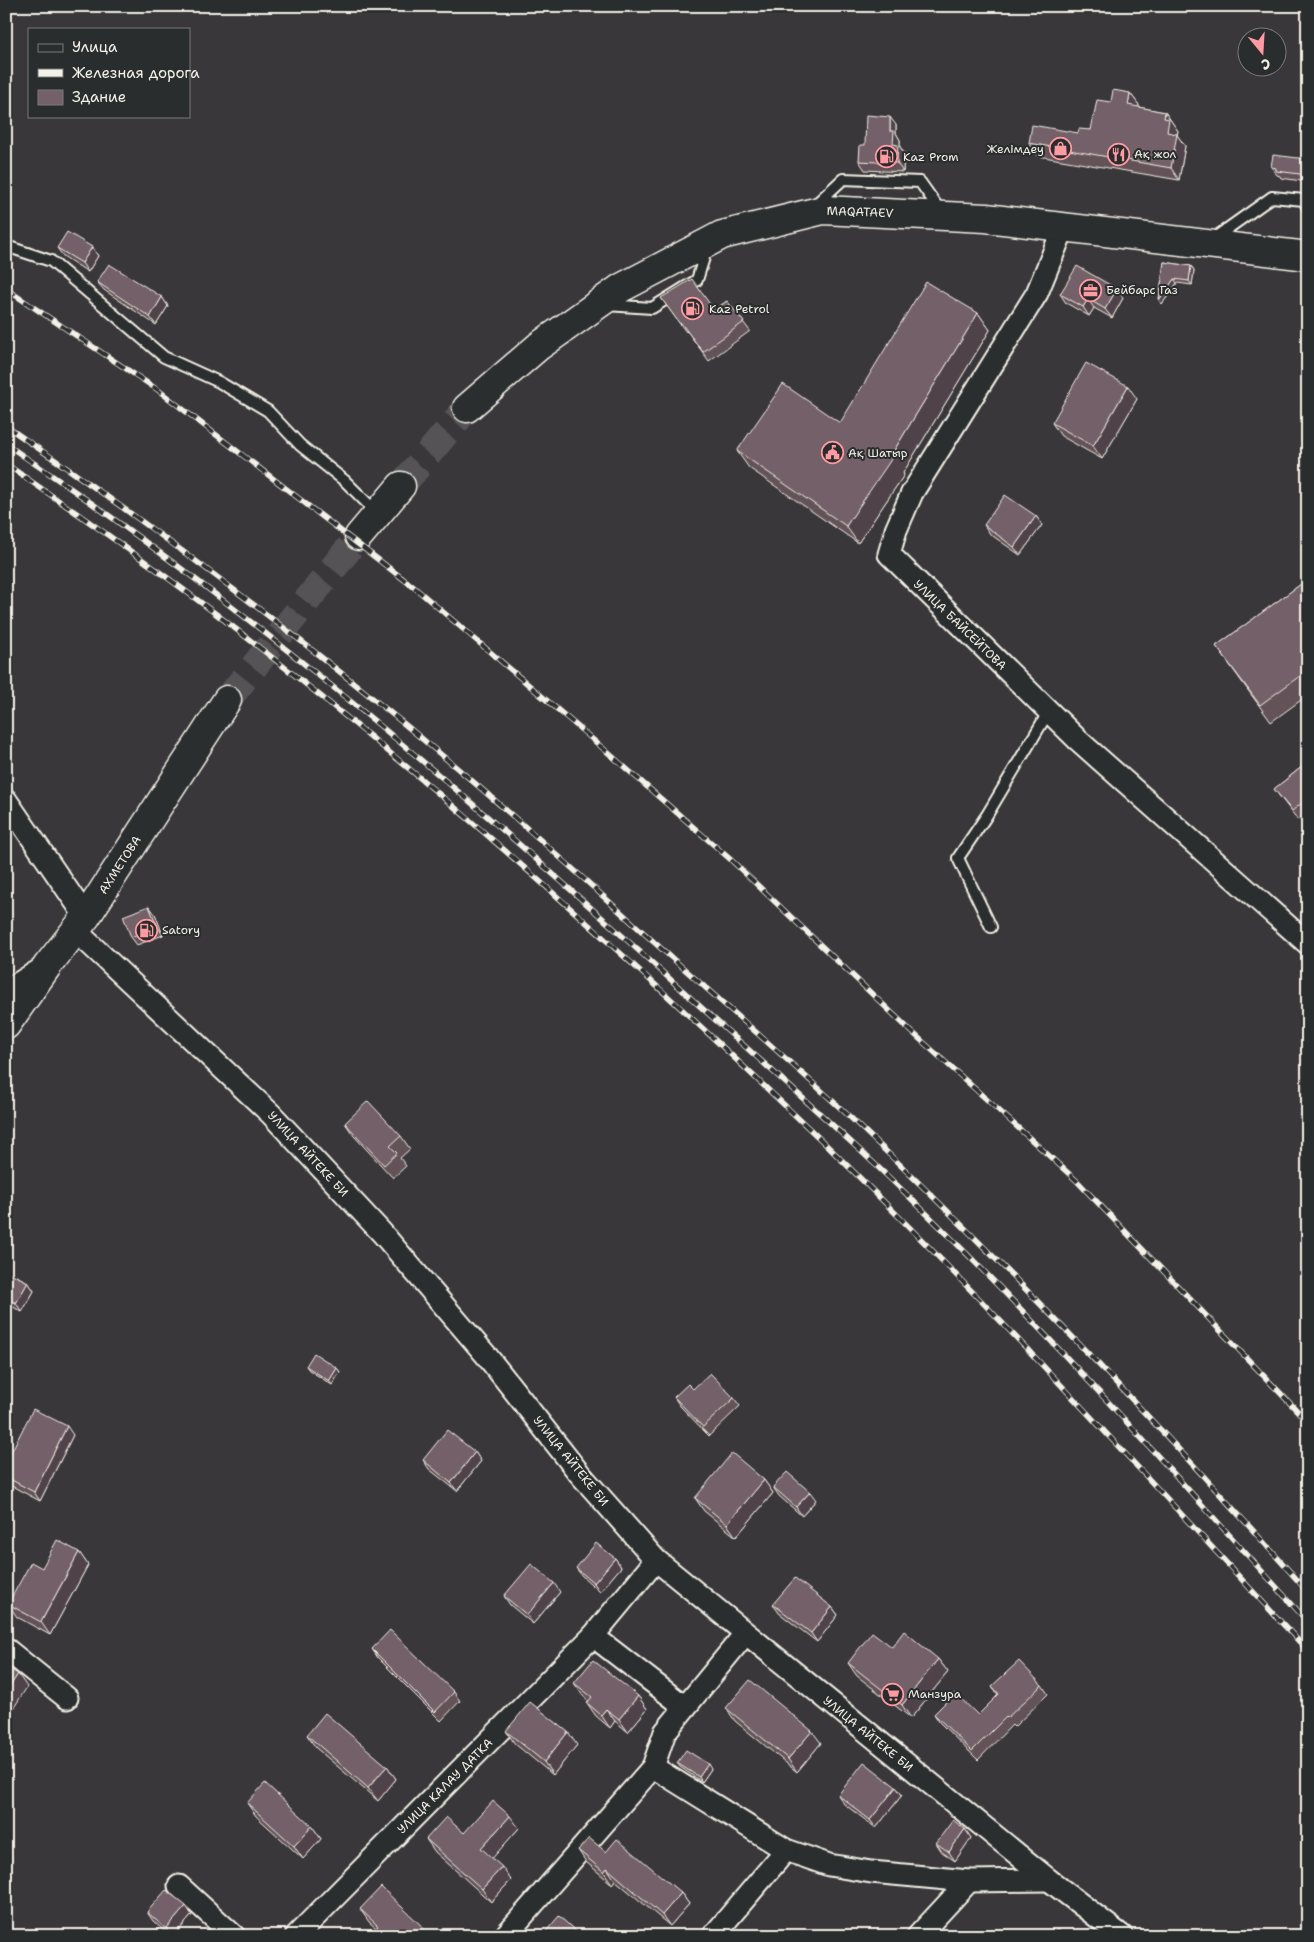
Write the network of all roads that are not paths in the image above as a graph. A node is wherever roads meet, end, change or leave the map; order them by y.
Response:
1 (1308, 208) edge
2 (1064, 227) junction
3 (1206, 244) junction
4 (6, 246) edge
5 (1308, 256) edge
6 (467, 408) tunnel mouth
7 (401, 486) tunnel mouth
8 (378, 514) junction
9 (359, 536) tunnel mouth
10 (227, 700) tunnel mouth
11 (1049, 712) junction
12 (6, 800) edge
13 (80, 924) junction
14 (992, 927) dead end
15 (1308, 944) edge
16 (48, 965) junction
17 (6, 990) edge
18 (6, 1025) edge
19 (656, 1560) junction
20 (745, 1634) junction
21 (593, 1636) junction
22 (6, 1649) edge
23 (67, 1698) dead end
24 (685, 1707) junction
25 (653, 1767) junction
26 (786, 1850) junction
27 (1049, 1880) junction
28 (969, 1881) junction
29 (179, 1886) dead end
30 (234, 1936) edge
31 (296, 1936) edge
32 (505, 1936) edge
33 (713, 1936) edge
34 (918, 1936) edge
35 (1122, 1936) edge

1 - 3 lane
2 - 3 main road, MAQATAEV
2 - 6 main road, MAQATAEV
2 - 11 street, УЛИЦА БАЙСЕЙТОВА
3 - 5 main road, MAQATAEV
4 - 8 lane
7 - 8 main road
8 - 9 main road
10 - 13 main road, АХМЕТОВА
11 - 14 lane
11 - 15 street, УЛИЦА БАЙСЕЙТОВА
12 - 13 street, УЛИЦА АЙТЕКЕ БИ
13 - 16 main road, АХМЕТОВА
13 - 19 street, УЛИЦА АЙТЕКЕ БИ
16 - 17 street
16 - 18 main road, АХМЕТОВА
19 - 20 street, УЛИЦА АЙТЕКЕ БИ
19 - 21 street, УЛИЦА КАЛАУ ДАТКА
20 - 24 street
20 - 27 street, УЛИЦА АЙТЕКЕ БИ
21 - 24 street
21 - 31 street, УЛИЦА КАЛАУ ДАТКА
22 - 23 street
24 - 25 street
25 - 26 street
25 - 32 street
26 - 28 street
26 - 33 street
27 - 28 street
27 - 35 street, УЛИЦА АЙТЕКЕ БИ
28 - 34 street
29 - 30 street

